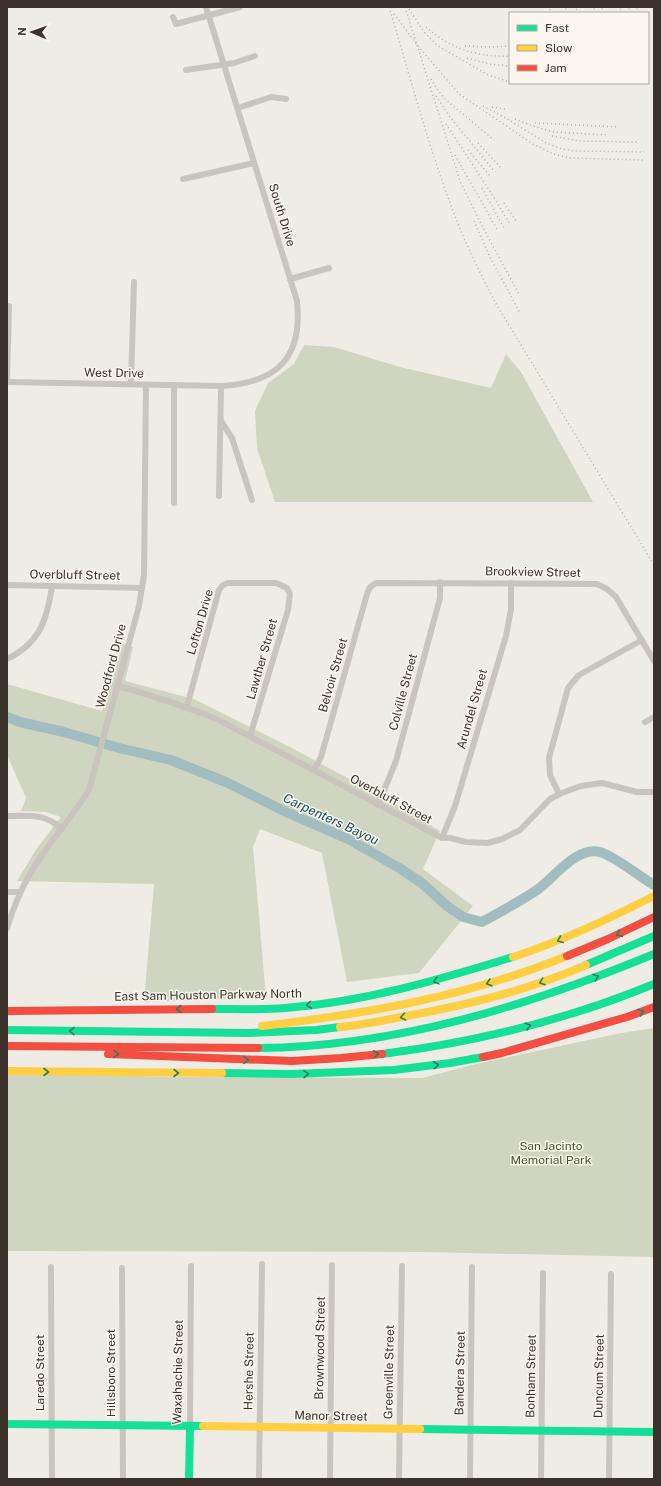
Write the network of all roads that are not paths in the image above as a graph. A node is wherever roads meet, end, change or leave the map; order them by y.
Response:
1 (206, 7) edge
2 (240, 7) edge
3 (209, 15) junction
4 (173, 17) dead end
5 (255, 56) dead end
6 (224, 63) junction
7 (186, 70) dead end
8 (286, 99) dead end
9 (238, 108) junction
10 (254, 163) junction
11 (183, 179) dead end
12 (329, 268) dead end
13 (290, 279) junction
14 (134, 282) dead end
15 (9, 306) dead end
16 (7, 378) edge
17 (7, 382) edge
18 (131, 384) junction
19 (146, 385) junction
20 (174, 385) junction
21 (221, 386) junction
22 (221, 421) junction
23 (219, 496) dead end
24 (252, 500) dead end
25 (174, 503) dead end
26 (440, 582) junction
27 (511, 583) junction
28 (7, 585) edge
29 (372, 585) joint
30 (52, 586) junction
31 (142, 588) junction
32 (287, 588) joint
33 (642, 640) junction
34 (7, 659) edge
35 (654, 661) edge
36 (118, 686) junction
37 (187, 706) junction
38 (654, 717) edge
39 (645, 722) dead end
40 (250, 736) junction
41 (314, 770) junction
42 (654, 792) edge
43 (559, 794) junction
44 (378, 805) junction
45 (7, 816) edge
46 (62, 829) junction
47 (442, 838) junction
48 (7, 892) edge
49 (20, 892) junction
50 (654, 896) edge
51 (654, 917) edge
52 (7, 928) edge
53 (654, 936) edge
54 (654, 954) edge
55 (654, 984) edge
56 (654, 1007) edge
57 (7, 1011) edge
58 (7, 1030) edge
59 (181, 1033) junction
60 (7, 1046) edge
61 (7, 1052) edge
62 (7, 1072) edge
63 (262, 1264) dead end
64 (332, 1265) dead end
65 (192, 1266) dead end
66 (402, 1266) dead end
67 (51, 1267) dead end
68 (472, 1267) dead end
69 (122, 1268) dead end
70 (543, 1273) dead end
71 (611, 1274) dead end
72 (7, 1424) edge
73 (51, 1424) junction
74 (122, 1426) junction
75 (190, 1427) junction
76 (260, 1428) junction
77 (330, 1428) junction
78 (400, 1429) junction
79 (470, 1430) junction
80 (541, 1431) junction
81 (610, 1432) junction
82 (654, 1432) edge
83 (52, 1479) edge
84 (123, 1479) edge
85 (189, 1479) edge
86 (259, 1479) edge
87 (330, 1479) edge
88 (399, 1479) edge
89 (470, 1479) edge
90 (541, 1479) edge
91 (609, 1479) edge

1 - 3 street, South Drive
2 - 3 street
3 - 4 street
3 - 6 street, South Drive
5 - 6 street
6 - 7 street
6 - 9 street, South Drive
8 - 9 street
9 - 10 street, South Drive
10 - 11 street
10 - 13 street, South Drive
12 - 13 street
13 - 21 street, South Drive
14 - 18 street
15 - 16 street
17 - 18 street, West Drive
18 - 19 street, West Drive
19 - 20 street, West Drive
19 - 31 street, Woodford Drive
20 - 21 street, West Drive
20 - 25 street
21 - 22 street
22 - 23 street
22 - 24 street
26 - 27 street, Brookview Street
26 - 29 street, Brookview Street
26 - 44 street, Colville Street
27 - 33 street, Brookview Street
27 - 47 street, Arundel Street
28 - 30 street, Overbluff Street
29 - 41 street, Belvoir Street
30 - 31 street, Overbluff Street
30 - 34 street
31 - 36 street, Woodford Drive
32 - 37 street, Lofton Drive
32 - 40 street, Lawther Street
33 - 35 street, Brookview Street
33 - 43 street
36 - 37 street, Overbluff Street
36 - 46 street, Woodford Drive
37 - 40 street, Overbluff Street
38 - 39 street
40 - 41 street, Overbluff Street
41 - 44 street, Overbluff Street
42 - 43 street, Overbluff Street
43 - 47 street, Overbluff Street
44 - 47 street, Overbluff Street
45 - 46 street
46 - 49 street, Woodford Drive
48 - 49 street
49 - 52 street, Woodford Drive
50 -> 57 main road, East Sam Houston Parkway North
51 -> 59 main road
53 -> 59 main road
60 -> 54 main road
61 -> 55 main road
62 -> 56 main road
59 -> 58 main road
63 - 76 street, Hershe Street
64 - 77 street, Brownwood Street
65 - 75 street, Waxahachie Street
66 - 78 street, Greenville Street
67 - 73 street, Laredo Street
68 - 79 street, Bandera Street
69 - 74 street, Hillsboro Street
70 - 80 street, Bonham Street
71 - 81 street, Duncum Street
72 - 73 main road, Manor Street
73 - 74 main road, Manor Street
73 - 83 street, Laredo Street
74 - 75 main road, Manor Street
74 - 84 street, Hillsboro Street
75 - 76 main road, Manor Street
75 - 85 main road, Waxahachie Street
76 - 77 main road, Manor Street
76 - 86 street, Hershe Street
77 - 78 main road, Manor Street
77 - 87 street, Brownwood Street
78 - 79 main road, Manor Street
78 - 88 street, Greenville Street
79 - 80 main road, Manor Street
79 - 89 street, Bandera Street
80 - 81 main road, Manor Street
80 - 90 street, Bonham Street
81 - 82 main road, Manor Street
81 - 91 street, Duncum Street

